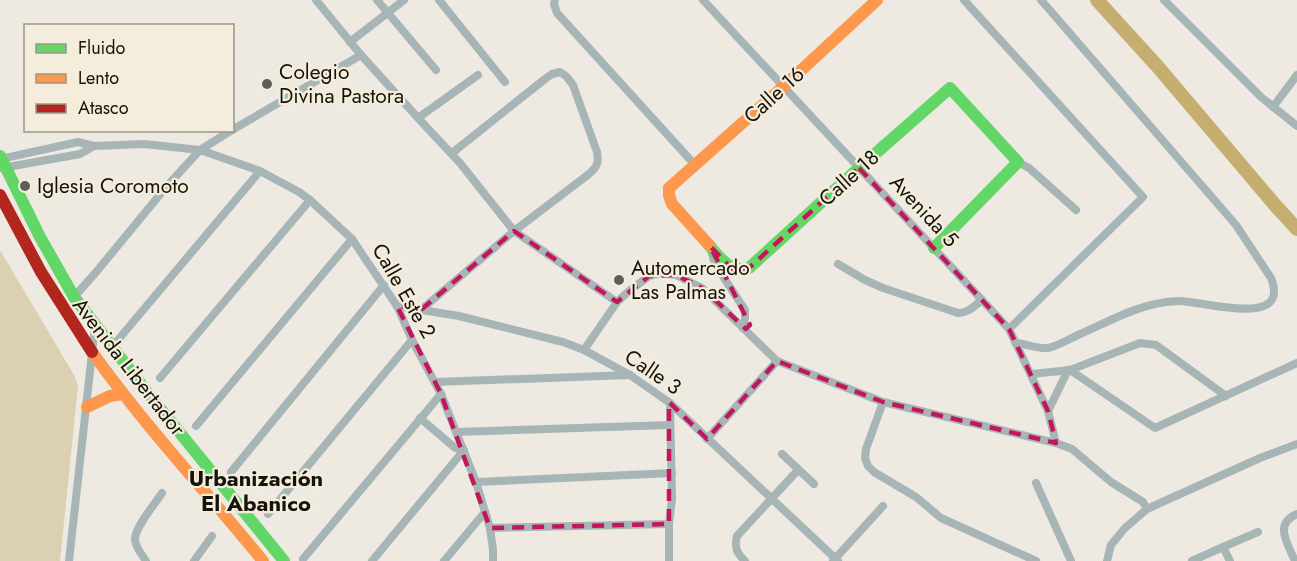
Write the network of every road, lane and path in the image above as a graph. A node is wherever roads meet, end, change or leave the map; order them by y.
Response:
1 (316, 0) edge
2 (377, 0) edge
3 (405, 0) edge
4 (439, 0) edge
5 (555, 0) edge
6 (877, 0) edge
7 (964, 0) edge
8 (1041, 0) edge
9 (1164, 0) edge
10 (709, 2) edge
11 (387, 13) junction
12 (350, 42) junction
13 (361, 54) junction
14 (436, 70) dead end
15 (478, 75) dead end
16 (1297, 75) edge
17 (506, 82) dead end
18 (783, 87) junction
19 (1273, 107) junction
20 (418, 118) junction
21 (1297, 126) edge
22 (234, 129) edge
23 (229, 132) edge
24 (200, 150) junction
25 (452, 153) junction
26 (1, 162) edge
27 (1018, 162) junction
28 (695, 165) junction
29 (859, 168) junction
30 (260, 171) junction
31 (0, 195) edge
32 (310, 200) junction
33 (1076, 210) dead end
34 (514, 231) junction
35 (352, 239) junction
36 (710, 246) junction
37 (934, 248) junction
38 (838, 264) dead end
39 (384, 285) junction
40 (74, 297) junction
41 (982, 300) junction
42 (617, 302) junction
43 (397, 306) junction
44 (422, 309) junction
45 (95, 326) junction
46 (743, 328) junction
47 (1009, 329) junction
48 (412, 340) junction
49 (1016, 342) junction
50 (111, 347) junction
51 (584, 350) junction
52 (92, 354) junction
53 (777, 361) junction
54 (1297, 363) edge
55 (1069, 370) junction
56 (1032, 374) junction
57 (630, 375) junction
58 (160, 378) dead end
59 (435, 382) junction
60 (123, 394) junction
61 (441, 394) junction
62 (1226, 396) junction
63 (883, 402) junction
64 (670, 403) junction
65 (87, 407) junction
66 (1048, 411) junction
67 (420, 418) junction
68 (670, 425) junction
69 (196, 426) dead end
70 (456, 432) junction
71 (707, 439) junction
72 (1056, 443) junction
73 (1297, 444) edge
74 (463, 448) junction
75 (782, 454) dead end
76 (798, 470) junction
77 (231, 472) dead end
78 (672, 473) junction
79 (476, 482) junction
80 (1036, 483) dead end
81 (814, 484) dead end
82 (162, 493) dead end
83 (772, 499) junction
84 (883, 506) dead end
85 (1147, 509) junction
86 (484, 512) junction
87 (267, 514) dead end
88 (1297, 514) edge
89 (669, 524) junction
90 (489, 528) junction
91 (1258, 532) dead end
92 (213, 536) dead end
93 (1223, 547) junction
94 (303, 559) dead end
95 (835, 560) edge
96 (69, 561) edge
97 (146, 561) edge
98 (194, 561) edge
99 (262, 561) edge
100 (284, 561) edge
101 (372, 561) edge
102 (444, 561) edge
103 (493, 561) edge
104 (669, 561) edge
105 (746, 561) edge
106 (1036, 561) edge
107 (1071, 561) edge
108 (1107, 561) edge
109 (1192, 561) edge
110 (1230, 561) edge
111 (1295, 561) edge

1 - 12 street
2 - 11 street
3 - 11 street
4 - 17 street
5 - 28 street
6 - 18 main road, Calle 16
7 - 47 street
8 - 49 street
9 - 19 street
10 - 18 street, Avenida 5
11 - 12 street
11 - 14 street
12 - 13 street
13 - 20 street
13 - 22 street
15 - 20 street
16 - 19 street
18 - 28 main road, Calle 16
18 - 29 street, Avenida 5
19 - 21 street
20 - 25 street
23 - 24 street
24 - 26 street, Calle Este 2
24 - 30 street, Calle Este 2
24 - 40 street
25 - 34 street
25 - 34 street
26 - 40 main road, Avenida Libertador
27 - 29 main road, Calle 18
27 - 33 street
27 - 37 main road
28 - 36 main road, Calle 16
29 - 36 main road, Calle 18
29 - 37 street, Avenida 5
30 - 32 street, Calle Este 2
30 - 50 street
31 - 52 main road, Avenida Libertador
32 - 35 street, Calle Este 2
32 - 58 street
34 - 42 street
34 - 44 street
35 - 39 street, Calle Este 2
35 - 69 street
36 - 46 street
37 - 41 street, Avenida 5
38 - 41 street
39 - 43 street, Calle Este 2
39 - 77 street
40 - 45 main road, Avenida Libertador
41 - 47 street, Avenida 5
42 - 46 street
42 - 51 street
43 - 44 street, Calle 3
43 - 48 street, Calle Este 2
44 - 51 street, Calle 3
45 - 50 main road, Avenida Libertador
45 - 52 street
46 - 53 street
47 - 49 street, Avenida 5
48 - 59 street, Calle Este 2
48 - 87 street
49 - 56 street, Avenida 5
50 - 100 main road, Avenida Libertador
51 - 57 street, Calle 3
52 - 60 main road, Avenida Libertador
52 - 65 street
53 - 63 street
53 - 71 street
54 - 62 street
55 - 56 street
55 - 62 street
55 - 62 street
55 - 66 street
56 - 66 street, Avenida 5
57 - 59 street
57 - 64 street, Calle 3
59 - 61 street, Calle Este 2
60 - 65 main road
60 - 99 main road, Avenida Libertador
61 - 67 street
61 - 70 street, Calle Este 2
63 - 72 street
63 - 106 street
64 - 68 street
64 - 71 street, Calle 3
65 - 96 street
66 - 72 street, Avenida 5
67 - 74 street
67 - 94 street
68 - 70 street
68 - 78 street
70 - 74 street, Calle Este 2
71 - 83 street, Calle 3
72 - 85 street
73 - 85 street
74 - 79 street, Calle Este 2
74 - 101 street
75 - 76 street
76 - 81 street
76 - 83 street
78 - 79 street
78 - 89 street
79 - 86 street, Calle Este 2
80 - 107 street
82 - 97 street
83 - 95 street, Calle 3
83 - 105 street
84 - 95 street
85 - 108 street
86 - 90 street, Calle Este 2
86 - 102 street
88 - 111 street
89 - 90 street
89 - 104 street
90 - 103 street, Calle Este 2
91 - 93 street
92 - 98 street
93 - 109 street
93 - 110 street

